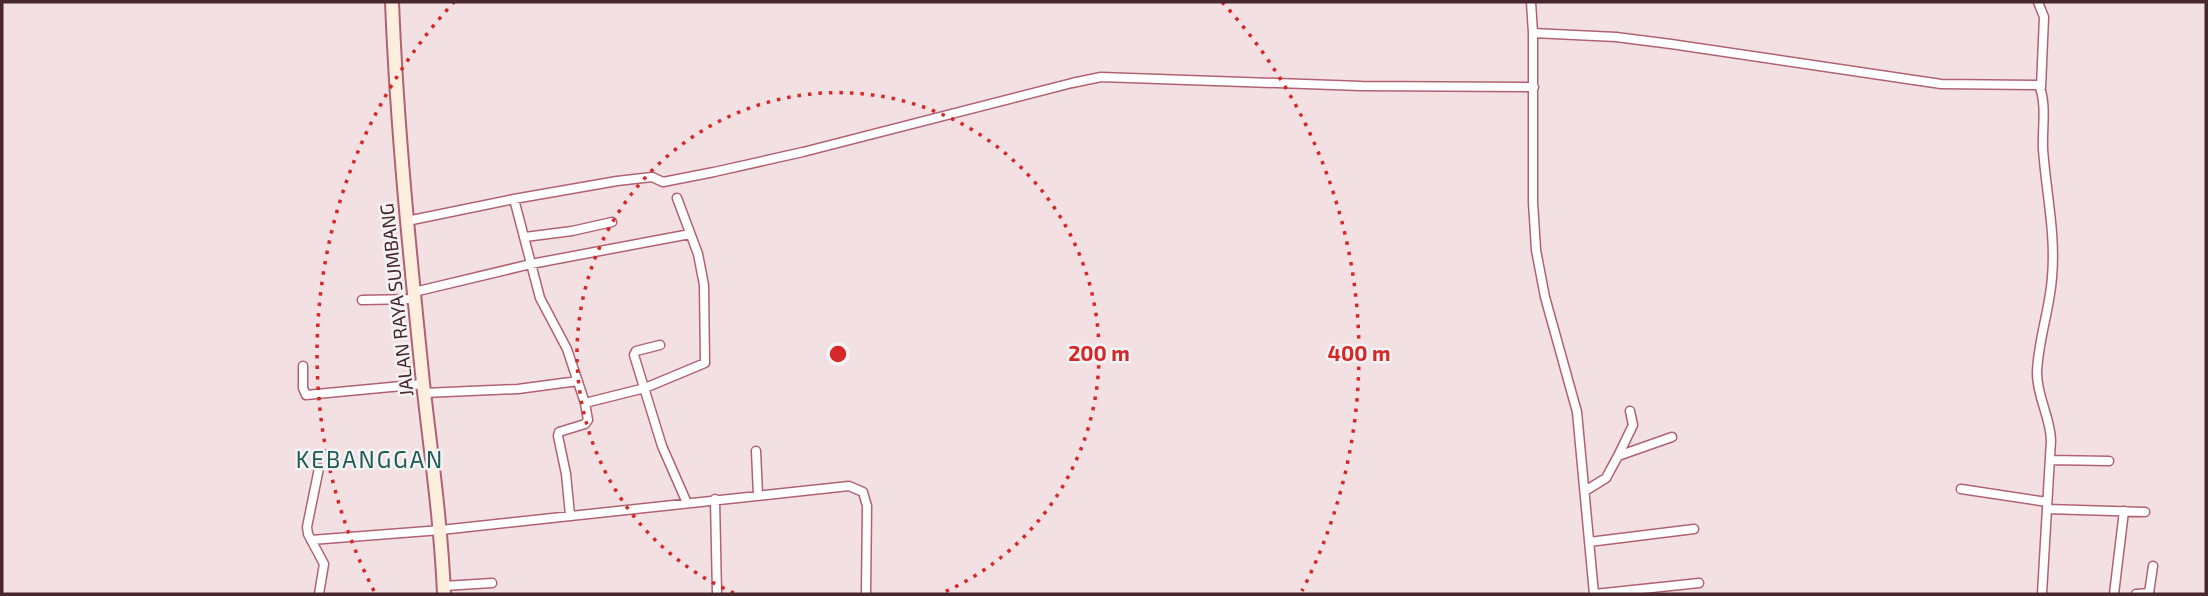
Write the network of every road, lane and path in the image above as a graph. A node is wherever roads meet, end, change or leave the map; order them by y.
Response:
1 (392, 2) edge
2 (1531, 2) edge
3 (2038, 2) edge
4 (1533, 33) junction
5 (1534, 87) junction
6 (2040, 87) junction
7 (677, 198) dead end
8 (514, 199) junction
9 (407, 221) junction
10 (612, 222) dead end
11 (690, 234) junction
12 (525, 237) junction
13 (531, 264) junction
14 (414, 295) junction
15 (362, 300) dead end
16 (660, 345) dead end
17 (303, 366) dead end
18 (578, 380) junction
19 (645, 388) junction
20 (424, 389) junction
21 (585, 403) junction
22 (1630, 411) dead end
23 (1672, 437) dead end
24 (756, 451) dead end
25 (1618, 456) junction
26 (2051, 460) junction
27 (2109, 461) dead end
28 (319, 468) dead end
29 (1961, 489) dead end
30 (1585, 491) junction
31 (758, 495) junction
32 (715, 499) junction
33 (687, 503) junction
34 (2047, 505) junction
35 (2124, 512) junction
36 (2145, 512) dead end
37 (570, 515) junction
38 (1694, 529) dead end
39 (441, 530) junction
40 (311, 540) junction
41 (1589, 542) junction
42 (2153, 566) dead end
43 (492, 583) dead end
44 (1699, 583) dead end
45 (444, 590) edge
46 (319, 594) edge
47 (717, 594) edge
48 (866, 594) edge
49 (1595, 594) edge
50 (2042, 594) edge
51 (2114, 594) edge
52 (2136, 594) edge

1 - 9 street, JALAN RAYA SUMBANG
2 - 4 street
3 - 6 street
4 - 5 street
4 - 6 street
5 - 8 street
5 - 30 street
6 - 26 street
7 - 11 street
8 - 9 street
8 - 12 street
9 - 14 street, JALAN RAYA SUMBANG
10 - 12 street
11 - 13 street
11 - 19 street
12 - 13 street
13 - 14 street
13 - 18 street
14 - 15 street
14 - 20 street, JALAN RAYA SUMBANG
16 - 19 street
17 - 20 street
18 - 20 street
18 - 21 street
19 - 21 street
19 - 33 street
20 - 39 street, JALAN RAYA SUMBANG
21 - 37 street
22 - 25 street
23 - 25 street
24 - 31 street
25 - 30 street
26 - 27 street
26 - 34 street
28 - 40 street
29 - 34 street
30 - 41 street
31 - 32 street
31 - 48 street
32 - 33 street
32 - 47 street
33 - 37 street
34 - 35 street
34 - 50 street
35 - 36 street
35 - 51 street
37 - 39 street
38 - 41 street
39 - 40 street
39 - 45 street, JALAN RAYA SUMBANG
40 - 46 street
41 - 49 street
42 - 52 street
43 - 45 street
44 - 49 street

